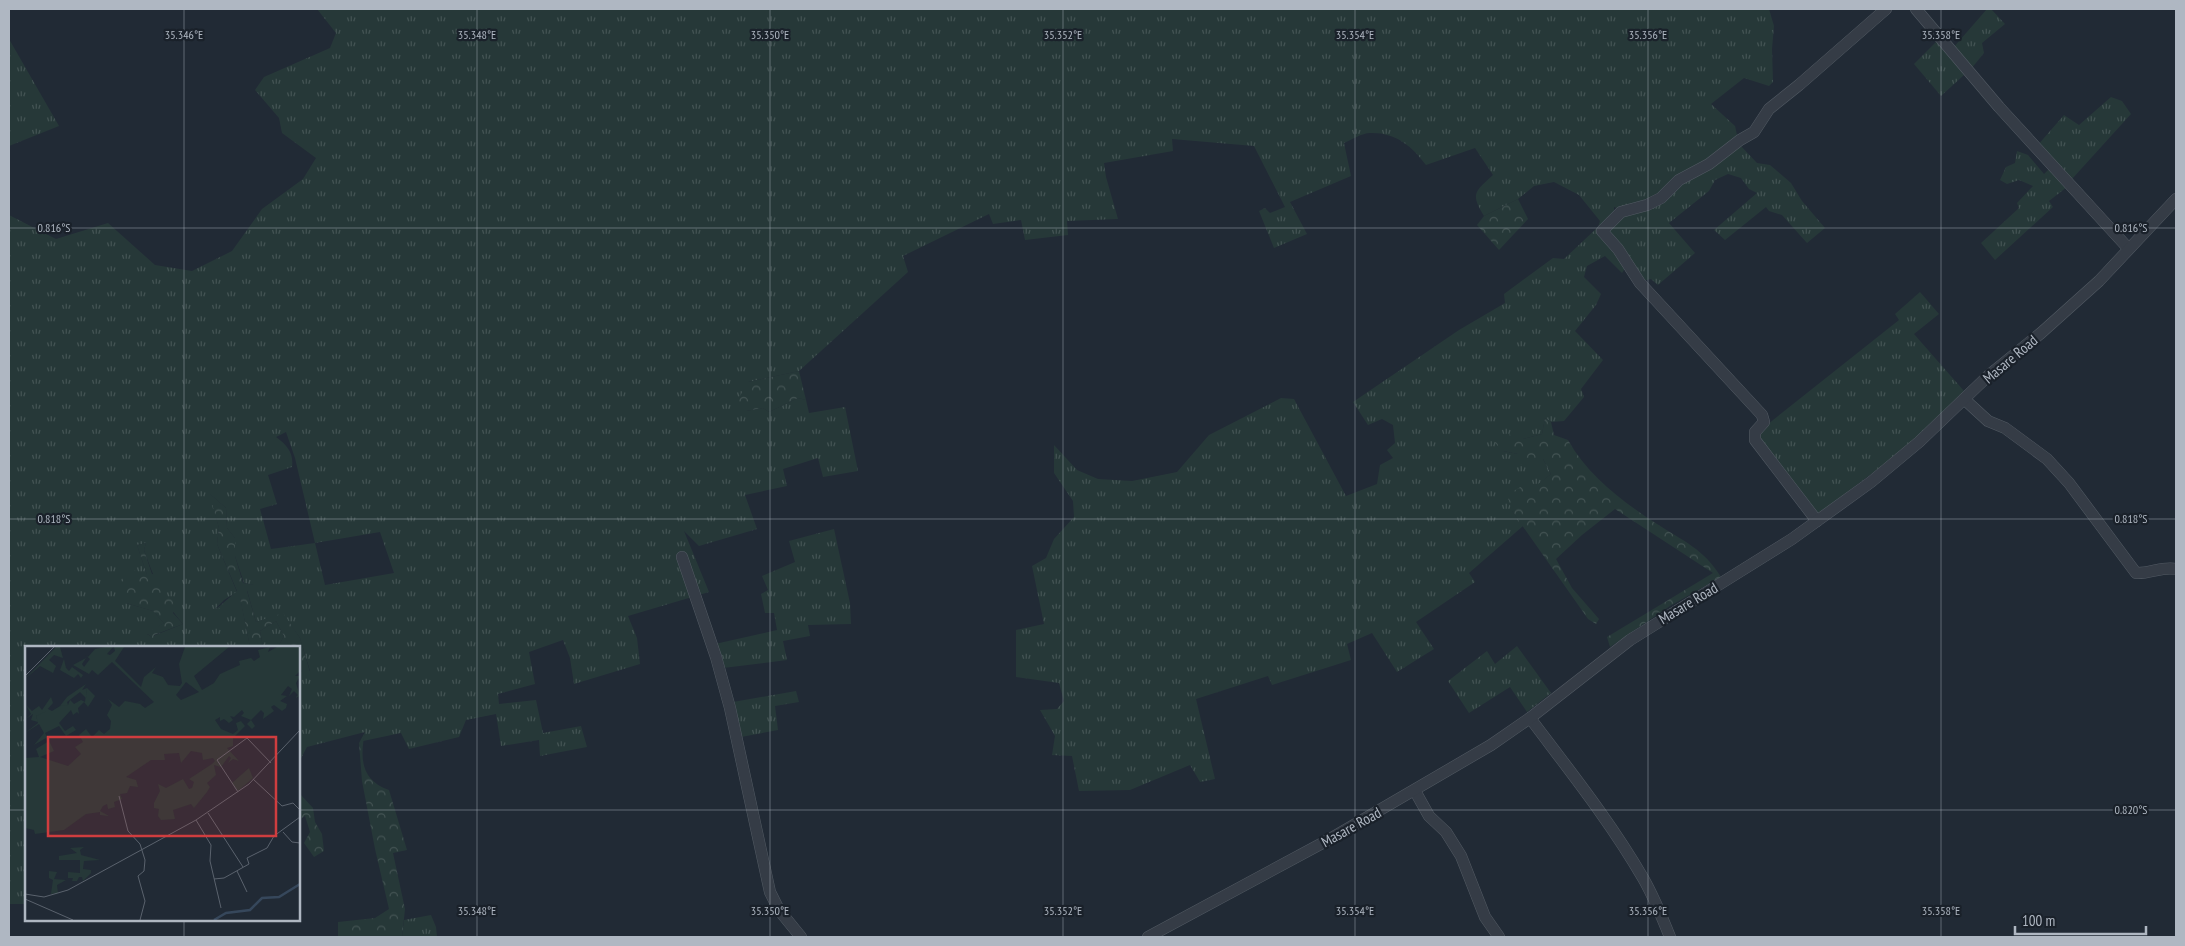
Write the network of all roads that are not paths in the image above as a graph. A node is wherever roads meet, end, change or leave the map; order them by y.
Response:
1 (1886, 9) edge
2 (1916, 9) edge
3 (2176, 199) edge
4 (2128, 248) junction
5 (1964, 399) junction
6 (1817, 521) junction
7 (682, 557) dead end
8 (2176, 569) edge
9 (1530, 718) junction
10 (1415, 791) junction
11 (801, 937) edge
12 (1148, 937) edge
13 (1499, 937) edge
14 (1670, 937) edge

1 - 6 street
2 - 4 street
3 - 4 street, Masare Road
4 - 5 street, Masare Road
5 - 6 street, Masare Road
5 - 8 street
6 - 9 street, Masare Road
7 - 11 street
9 - 10 street, Masare Road
9 - 14 street
10 - 12 street, Masare Road
10 - 13 street

